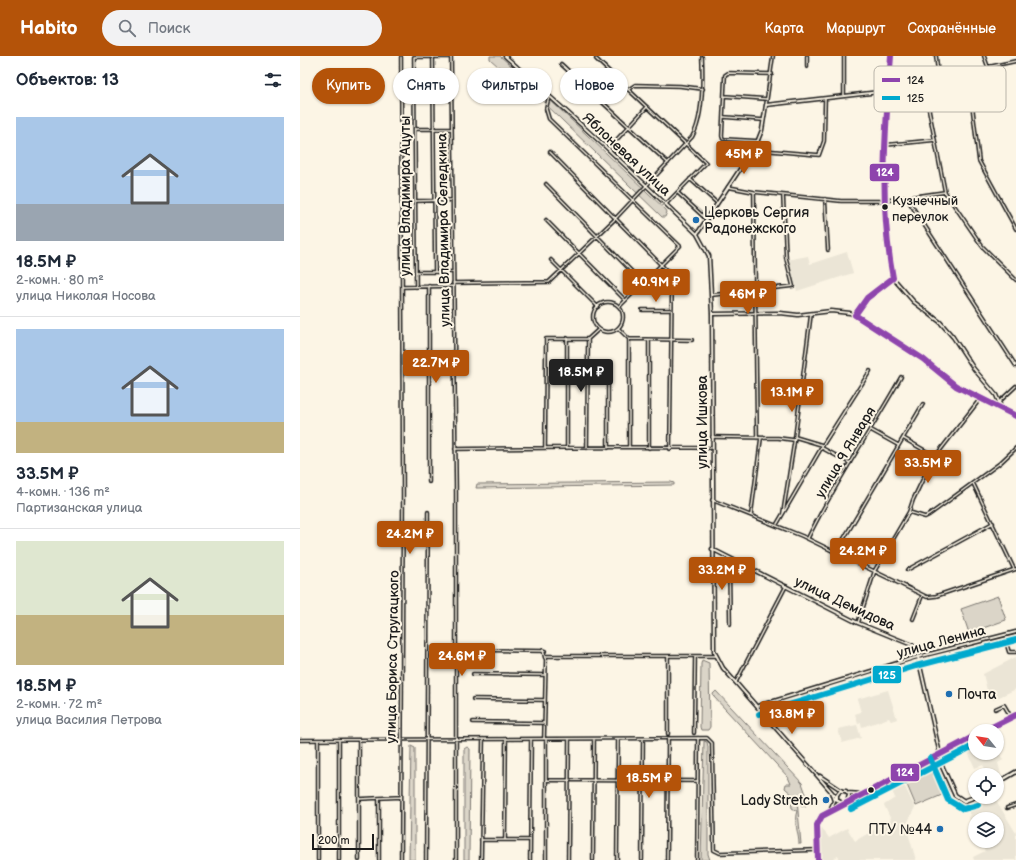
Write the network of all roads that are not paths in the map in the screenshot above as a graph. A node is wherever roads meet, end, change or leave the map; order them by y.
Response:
1 (773, 56) edge
2 (808, 56) edge
3 (844, 56) edge
4 (890, 56) edge
5 (936, 56) edge
6 (984, 56) edge
7 (401, 57) dead end
8 (433, 57) edge
9 (451, 57) edge
10 (506, 57) edge
11 (702, 57) dead end
12 (596, 59) dead end
13 (1016, 61) edge
14 (561, 64) dead end
15 (889, 66) edge
16 (937, 66) edge
17 (987, 66) edge
18 (996, 66) edge
19 (807, 67) dead end
20 (518, 68) edge
21 (772, 74) junction
22 (629, 89) junction
23 (703, 89) junction
24 (874, 92) edge
25 (844, 95) junction
26 (724, 96) junction
27 (552, 99) edge
28 (767, 99) junction
29 (825, 99) junction
30 (547, 104) edge
31 (766, 105) junction
32 (647, 107) junction
33 (887, 112) edge
34 (929, 112) edge
35 (973, 112) edge
36 (724, 118) junction
37 (763, 120) junction
38 (629, 127) junction
39 (415, 129) junction
40 (434, 129) junction
41 (452, 129) junction
42 (935, 140) junction
43 (758, 141) junction
44 (686, 144) junction
45 (756, 144) junction
46 (885, 145) junction
47 (608, 149) junction
48 (550, 152) dead end
49 (668, 163) junction
50 (690, 179) junction
51 (546, 184) dead end
52 (646, 185) junction
53 (728, 187) junction
54 (754, 192) junction
55 (945, 192) junction
56 (678, 193) junction
57 (783, 195) junction
58 (906, 197) junction
59 (633, 199) junction
60 (825, 199) junction
61 (452, 200) junction
62 (883, 200) junction
63 (415, 201) junction
64 (434, 201) junction
65 (717, 203) junction
66 (666, 204) junction
67 (615, 219) junction
68 (706, 219) junction
69 (546, 220) dead end
70 (1016, 230) edge
71 (697, 234) junction
72 (598, 236) junction
73 (828, 250) dead end
74 (580, 254) junction
75 (551, 260) dead end
76 (661, 265) junction
77 (562, 271) junction
78 (416, 272) junction
79 (435, 272) junction
80 (453, 272) junction
81 (893, 278) junction
82 (1016, 280) edge
83 (453, 283) junction
84 (643, 283) junction
85 (429, 286) junction
86 (453, 286) junction
87 (402, 287) junction
88 (416, 287) junction
89 (754, 290) junction
90 (711, 295) junction
91 (625, 300) junction
92 (598, 307) junction
93 (619, 307) junction
94 (642, 310) dead end
95 (670, 310) junction
96 (712, 314) junction
97 (755, 314) junction
98 (811, 314) junction
99 (855, 315) junction
100 (598, 329) junction
101 (619, 329) junction
102 (567, 338) junction
103 (588, 339) junction
104 (629, 339) junction
105 (650, 340) junction
106 (671, 340) junction
107 (692, 340) dead end
108 (608, 364) dead end
109 (1016, 366) edge
110 (870, 371) dead end
111 (901, 376) dead end
112 (1016, 386) edge
113 (980, 399) junction
114 (999, 402) junction
115 (923, 404) dead end
116 (1002, 409) junction
117 (1016, 416) edge
118 (871, 430) junction
119 (712, 437) junction
120 (795, 437) junction
121 (757, 438) junction
122 (761, 438) junction
123 (903, 438) junction
124 (794, 440) junction
125 (898, 445) junction
126 (822, 446) junction
127 (546, 447) junction
128 (629, 447) junction
129 (567, 448) junction
130 (587, 448) junction
131 (608, 448) junction
132 (649, 448) junction
133 (670, 448) junction
134 (711, 448) junction
135 (1016, 448) edge
136 (455, 449) junction
137 (934, 458) junction
138 (850, 463) junction
139 (430, 482) dead end
140 (973, 482) junction
141 (712, 500) junction
142 (428, 512) dead end
143 (783, 512) junction
144 (909, 512) junction
145 (751, 515) junction
146 (777, 524) junction
147 (993, 524) junction
148 (808, 538) junction
149 (712, 550) junction
150 (836, 552) junction
151 (729, 558) junction
152 (1015, 569) edge
153 (875, 570) junction
154 (907, 570) dead end
155 (786, 586) junction
156 (922, 596) junction
157 (913, 618) dead end
158 (858, 623) junction
159 (730, 624) dead end
160 (1016, 632) edge
161 (1016, 636) edge
162 (1005, 638) junction
163 (472, 650) dead end
164 (1016, 652) edge
165 (716, 656) junction
166 (668, 657) junction
167 (695, 657) junction
168 (545, 658) junction
169 (919, 658) junction
170 (472, 674) dead end
171 (545, 675) junction
172 (736, 682) junction
173 (473, 699) dead end
174 (544, 700) junction
175 (757, 706) junction
176 (995, 709) dead end
177 (760, 710) junction
178 (1016, 715) edge
179 (1011, 717) junction
180 (473, 722) dead end
181 (544, 723) junction
182 (998, 724) edge
183 (694, 733) dead end
184 (668, 734) dead end
185 (643, 738) junction
186 (668, 738) junction
187 (698, 738) junction
188 (402, 739) junction
189 (428, 739) junction
190 (483, 739) junction
191 (506, 739) junction
192 (531, 739) junction
193 (545, 739) junction
194 (569, 739) junction
195 (594, 739) junction
196 (618, 739) junction
197 (300, 740) edge
198 (318, 740) junction
199 (339, 740) junction
200 (359, 740) junction
201 (455, 740) junction
202 (968, 740) edge
203 (940, 754) junction
204 (937, 756) junction
205 (816, 772) junction
206 (1016, 772) edge
207 (1004, 779) edge
208 (546, 780) junction
209 (569, 781) junction
210 (594, 781) junction
211 (618, 781) junction
212 (643, 781) junction
213 (698, 781) junction
214 (668, 782) junction
215 (830, 791) junction
216 (842, 791) junction
217 (847, 792) junction
218 (864, 793) junction
219 (401, 797) junction
220 (836, 797) junction
221 (379, 798) junction
222 (359, 799) junction
223 (968, 800) edge
224 (834, 801) junction
225 (846, 803) junction
226 (1016, 805) edge
227 (1008, 808) dead end
228 (830, 810) junction
229 (481, 840) junction
230 (506, 840) junction
231 (530, 840) junction
232 (818, 850) junction
233 (318, 860) edge
234 (339, 860) edge
235 (359, 860) edge
236 (379, 860) edge
237 (401, 860) edge
238 (426, 860) edge
239 (456, 860) edge
240 (481, 860) edge
241 (530, 860) edge
242 (546, 860) edge
243 (568, 860) edge
244 (593, 860) edge
245 (617, 860) edge
246 (642, 860) edge
247 (667, 860) edge
248 (697, 860) edge
249 (818, 860) edge

1 - 21 street
2 - 19 street
3 - 25 street
4 - 15 street
5 - 16 street
6 - 17 street
7 - 87 street, улица Бориса Стругацкого
8 - 9 street
8 - 39 street, улица Владимира Ацуты
8 - 40 street
9 - 41 street, улица Владимира Селедкина
10 - 20 street, Яблоневая улица
11 - 23 street
12 - 22 street
13 - 18 street
14 - 38 street
21 - 26 street
21 - 28 street
22 - 23 street
22 - 32 street
23 - 44 street
24 - 25 street
25 - 29 street
26 - 28 street
26 - 36 street
27 - 47 street, Яблоневая улица
28 - 31 street
29 - 31 street
29 - 45 street
30 - 59 street
31 - 37 street
32 - 38 street
32 - 44 street
33 - 46 street
34 - 42 street
35 - 70 street
36 - 37 street
36 - 43 street
37 - 43 street
38 - 47 street
38 - 49 street
39 - 40 street
39 - 63 street, улица Владимира Ацуты
40 - 41 street
40 - 64 street
41 - 61 street, улица Владимира Селедкина
42 - 46 street
42 - 55 street
43 - 45 street
44 - 49 street
44 - 50 street
45 - 53 street
46 - 62 street
47 - 52 street, Яблоневая улица
48 - 67 street
49 - 52 street
50 - 56 street
50 - 65 street
51 - 72 street
52 - 59 street
52 - 66 street, Яблоневая улица
53 - 54 street
53 - 65 street
54 - 57 street
54 - 89 street
55 - 58 street
55 - 82 street
56 - 66 street
56 - 68 street
57 - 60 street
57 - 89 street
58 - 62 street
58 - 109 street
59 - 67 street
59 - 76 street
60 - 62 street
60 - 73 street
61 - 64 street
61 - 80 street, улица Владимира Селедкина
62 - 81 street
63 - 64 street
63 - 78 street, улица Владимира Ацуты
64 - 79 street
65 - 68 street
66 - 71 street, Яблоневая улица
67 - 72 street
67 - 76 street
68 - 71 street
69 - 74 street
71 - 90 street, улица Ишкова
72 - 74 street
72 - 84 street
74 - 77 street
74 - 91 street
75 - 77 street
76 - 84 street
76 - 95 street
77 - 83 street
77 - 92 street
78 - 79 street
78 - 88 street, улица Владимира Ацуты
79 - 80 street
80 - 83 street, улица Владимира Селедкина
81 - 99 street
81 - 114 street
83 - 86 street, улица Владимира Селедкина
84 - 91 street
85 - 86 street
85 - 88 street
85 - 139 street, улица Владимира Ацуты
86 - 136 street, улица Владимира Селедкина
87 - 88 street
87 - 188 street, улица Бориса Стругацкого
89 - 90 street
89 - 97 street
90 - 96 street, улица Ишкова
91 - 93 street
92 - 93 street
92 - 100 street
93 - 101 street
94 - 95 street
95 - 106 street
96 - 97 street
96 - 119 street, улица Ишкова
97 - 98 street
97 - 121 street
98 - 99 street
98 - 120 street
99 - 113 street
100 - 101 street
100 - 103 street
101 - 104 street
102 - 103 street
102 - 127 street
102 - 129 street
103 - 130 street
104 - 105 street
104 - 128 street
105 - 106 street
105 - 132 street
106 - 107 street
106 - 133 street
108 - 131 street
110 - 126 street
111 - 118 street, улица 9 Января
112 - 114 street
113 - 116 street
113 - 137 street
114 - 116 street
115 - 123 street
116 - 117 street
118 - 125 street
118 - 138 street, улица 9 Января
119 - 121 street
119 - 134 street, улица Ишкова
120 - 124 street
120 - 126 street
121 - 122 street
122 - 124 street
122 - 145 street
123 - 125 street
123 - 137 street
124 - 143 street
125 - 150 street
126 - 138 street
126 - 143 street
127 - 129 street
127 - 136 street
128 - 131 street
128 - 132 street
129 - 130 street
130 - 131 street
132 - 133 street
133 - 134 street
134 - 141 street, улица Ишкова
135 - 140 street
136 - 201 street, улица Владимира Селедкина
137 - 144 street
138 - 148 street, улица 9 Января
140 - 144 street
140 - 147 street
141 - 145 street
141 - 149 street, улица Ишкова
142 - 189 street
143 - 146 street
144 - 153 street
145 - 146 street
146 - 148 street
147 - 152 street
147 - 154 street
148 - 150 street
149 - 151 street, улица Демидова
149 - 165 street, улица Ишкова
150 - 153 street
151 - 155 street, улица Демидова
151 - 159 street
152 - 156 street
153 - 156 street
153 - 158 street
155 - 158 street, улица Демидова
155 - 172 street
156 - 157 street
158 - 169 street, улица Демидова
160 - 169 street, улица Ленина
161 - 162 street, улица Ленина
162 - 164 street
162 - 169 street, улица Ленина
163 - 168 street
165 - 167 street
165 - 172 street, улица Ишкова
166 - 167 street
166 - 168 street
166 - 184 street
167 - 183 street
168 - 171 street
169 - 175 street, улица Ленина
169 - 177 street, улица Ленина
169 - 203 street, улица Демидова
170 - 171 street
171 - 174 street
172 - 175 street, улица Ишкова
173 - 174 street
174 - 181 street
175 - 177 street, улица Ишкова
176 - 179 street
177 - 205 street, улица Ишкова
178 - 179 street
179 - 182 street
180 - 181 street
181 - 193 street
185 - 186 street
185 - 196 street
185 - 212 street
186 - 187 street
186 - 214 street
187 - 213 street
187 - 232 street
188 - 189 street
188 - 200 street
188 - 219 street, улица Бориса Стругацкого
189 - 201 street
189 - 238 street
190 - 191 street
190 - 201 street
190 - 229 street
191 - 192 street
191 - 230 street
192 - 193 street
192 - 231 street
193 - 194 street
193 - 208 street
194 - 195 street
194 - 209 street
195 - 196 street
195 - 210 street
196 - 211 street
197 - 198 street
198 - 199 street
198 - 233 street
199 - 200 street
199 - 234 street
200 - 222 street
201 - 239 street, улица Владимира Селедкина
202 - 203 street
203 - 204 street
204 - 218 main road
204 - 223 main road
205 - 215 street, улица Ишкова
205 - 216 street, улица Ишкова
206 - 207 main road
208 - 209 street
208 - 242 street
209 - 210 street
209 - 243 street
210 - 211 street
210 - 244 street
211 - 212 street
211 - 245 street
212 - 214 street
212 - 246 street
213 - 214 street
213 - 248 street
214 - 247 street
215 - 220 street, улица Ишкова
215 - 224 street
216 - 217 street
216 - 220 street
217 - 218 street
217 - 225 street
218 - 225 main road
219 - 221 street
219 - 237 street, улица Бориса Стругацкого
220 - 224 street
220 - 225 street
221 - 222 street
221 - 236 street
222 - 235 street
224 - 228 street
225 - 228 main road
226 - 227 street
228 - 232 main road
229 - 230 street
229 - 240 street
230 - 231 street
231 - 241 street
232 - 249 main road

